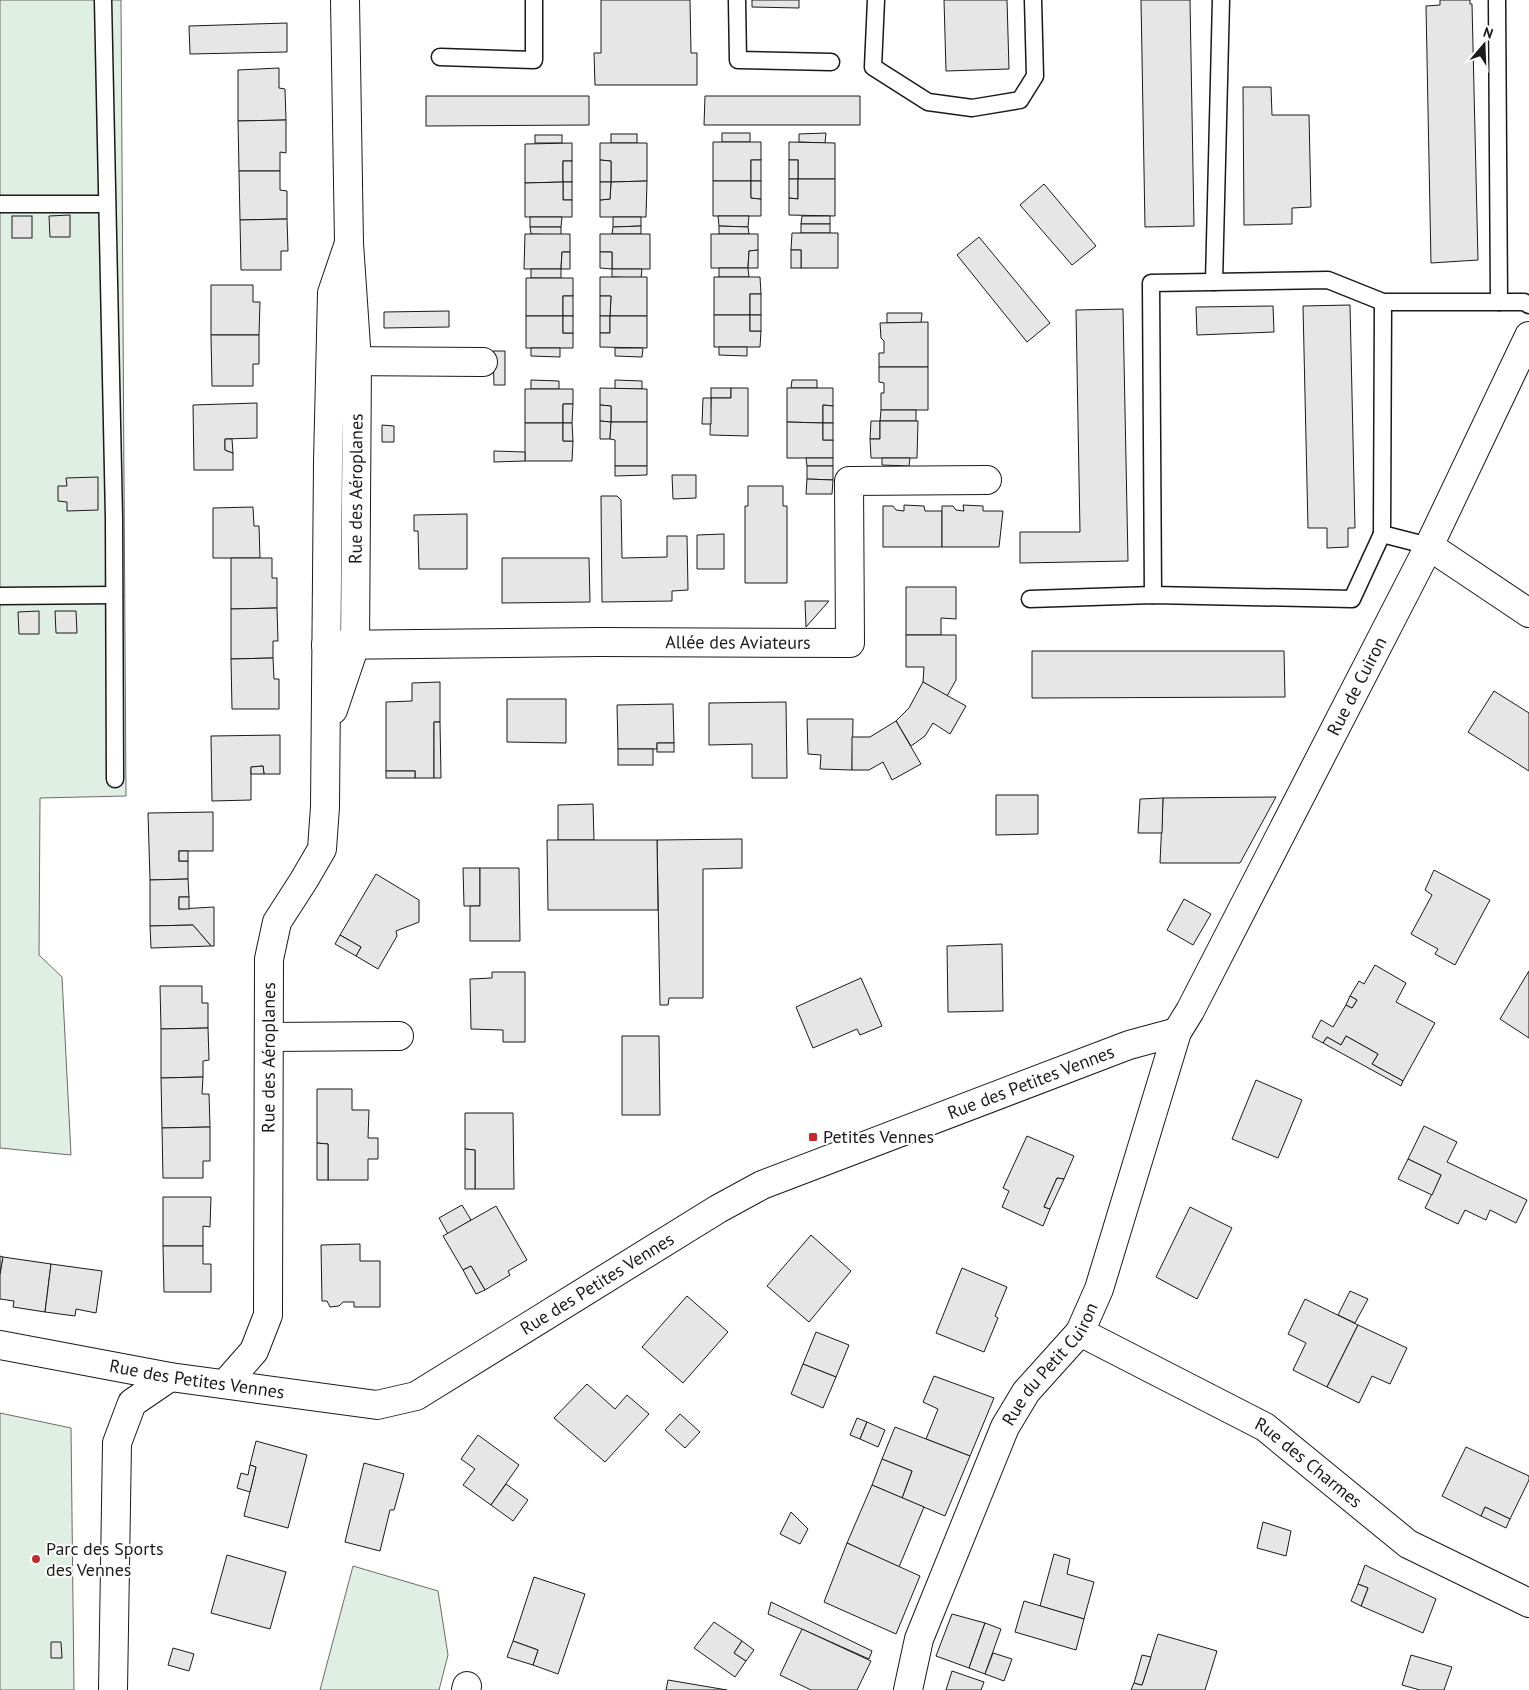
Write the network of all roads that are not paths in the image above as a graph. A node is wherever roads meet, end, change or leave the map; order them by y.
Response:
1 (103, 0) edge
2 (345, 0) edge
3 (534, 0) edge
4 (737, 0) edge
5 (876, 0) edge
6 (1033, 0) edge
7 (1221, 0) edge
8 (1497, 0) edge
9 (440, 57) dead end
10 (831, 62) dead end
11 (0, 204) edge
12 (107, 204) junction
13 (1214, 282) junction
14 (1383, 302) junction
15 (1499, 302) junction
16 (1529, 305) edge
17 (1529, 336) edge
18 (344, 361) junction
19 (483, 362) dead end
20 (987, 480) dead end
21 (1382, 534) junction
22 (1429, 546) junction
23 (114, 594) junction
24 (1153, 595) junction
25 (0, 596) edge
26 (1030, 599) dead end
27 (1529, 613) edge
28 (326, 645) junction
29 (355, 645) junction
30 (326, 730) junction
31 (115, 779) dead end
32 (1177, 1032) junction
33 (400, 1036) dead end
34 (268, 1038) junction
35 (1080, 1332) junction
36 (0, 1344) edge
37 (170, 1377) junction
38 (225, 1384) junction
39 (1529, 1604) edge
40 (113, 1690) edge
41 (908, 1690) edge

1 - 12 lane
2 - 18 street, Rue des Aéroplanes
3 - 9 lane
4 - 10 lane
5 - 6 lane
7 - 13 lane
8 - 15 lane
11 - 12 lane
12 - 23 lane
13 - 14 lane
13 - 24 lane
14 - 15 lane
14 - 21 lane
15 - 16 lane
17 - 22 street, Rue de Cuiron
18 - 19 street
18 - 28 street, Rue des Aéroplanes
18 - 29 street, Rue des Aéroplanes
20 - 29 street, Allée des Aviateurs
21 - 22 lane
21 - 24 lane
22 - 27 street
22 - 32 street, Rue de Cuiron
23 - 25 lane
23 - 31 lane
24 - 26 lane
28 - 29 street, Allée des Aviateurs
28 - 30 street, Rue des Aéroplanes
29 - 30 street, Rue des Aéroplanes
30 - 34 street, Rue des Aéroplanes
32 - 35 street, Rue du Petit Cuiron
32 - 38 street, Rue des Petites Vennes
33 - 34 street
34 - 38 street, Rue des Aéroplanes
35 - 39 street, Rue des Charmes
35 - 41 street, Rue du Petit Cuiron
36 - 37 street, Rue des Petites Vennes
37 - 38 street, Rue des Petites Vennes
37 - 40 street

